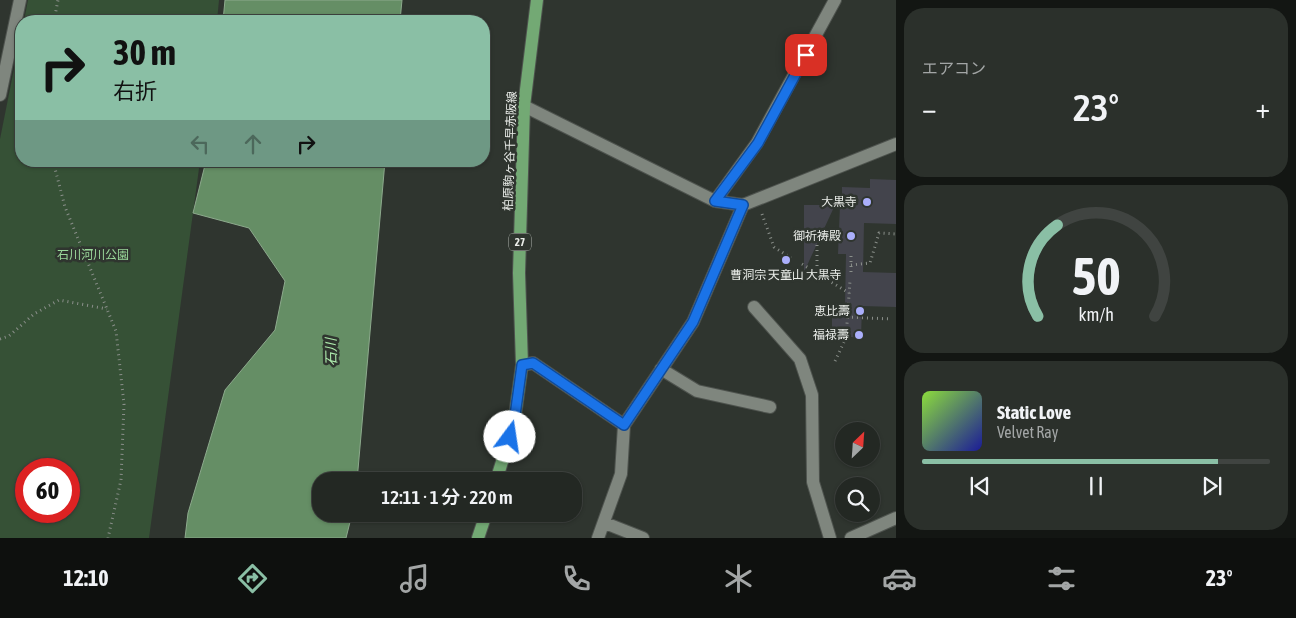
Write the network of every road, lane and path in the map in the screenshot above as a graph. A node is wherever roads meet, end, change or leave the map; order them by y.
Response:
1 (20, 0) edge
2 (58, 0) edge
3 (537, 0) edge
4 (835, 0) edge
5 (17, 15) edge
6 (55, 15) edge
7 (15, 24) edge
8 (0, 95) edge
9 (524, 106) junction
10 (896, 144) edge
11 (55, 167) edge
12 (715, 201) junction
13 (743, 205) junction
14 (762, 216) dead end
15 (896, 234) edge
16 (817, 240) dead end
17 (851, 254) dead end
18 (791, 258) dead end
19 (802, 264) dead end
20 (851, 265) junction
21 (850, 272) dead end
22 (817, 274) junction
23 (850, 280) dead end
24 (849, 293) junction
25 (754, 307) dead end
26 (107, 309) junction
27 (847, 317) junction
28 (891, 319) dead end
29 (821, 333) dead end
30 (846, 334) junction
31 (0, 339) edge
32 (835, 361) dead end
33 (522, 365) junction
34 (661, 369) junction
35 (770, 406) dead end
36 (624, 425) junction
37 (499, 472) edge
38 (896, 518) edge
39 (483, 522) edge
40 (604, 524) junction
41 (108, 538) edge
42 (478, 538) edge
43 (598, 538) edge
44 (643, 538) edge
45 (830, 538) edge
46 (851, 538) edge

1 - 5 street
2 - 6 path
3 - 9 main road, 柏原駒ヶ谷千早赤阪線 / 27
4 - 12 street
7 - 8 street
9 - 12 street
9 - 33 main road, 柏原駒ヶ谷千早赤阪線 / 27
10 - 13 street
11 - 26 path
12 - 13 street
13 - 34 street
14 - 18 path
15 - 20 path
16 - 22 path
17 - 20 path
19 - 22 path
20 - 21 path
22 - 24 path
23 - 24 path
24 - 27 path
25 - 45 street
26 - 31 path
26 - 41 path
27 - 28 path
27 - 30 path
29 - 30 path
30 - 32 path
33 - 36 street
33 - 37 main road, 柏原駒ヶ谷千早赤阪線 / 27
34 - 35 street
34 - 36 street
36 - 40 street
38 - 46 street
39 - 42 main road
40 - 43 street
40 - 44 street

